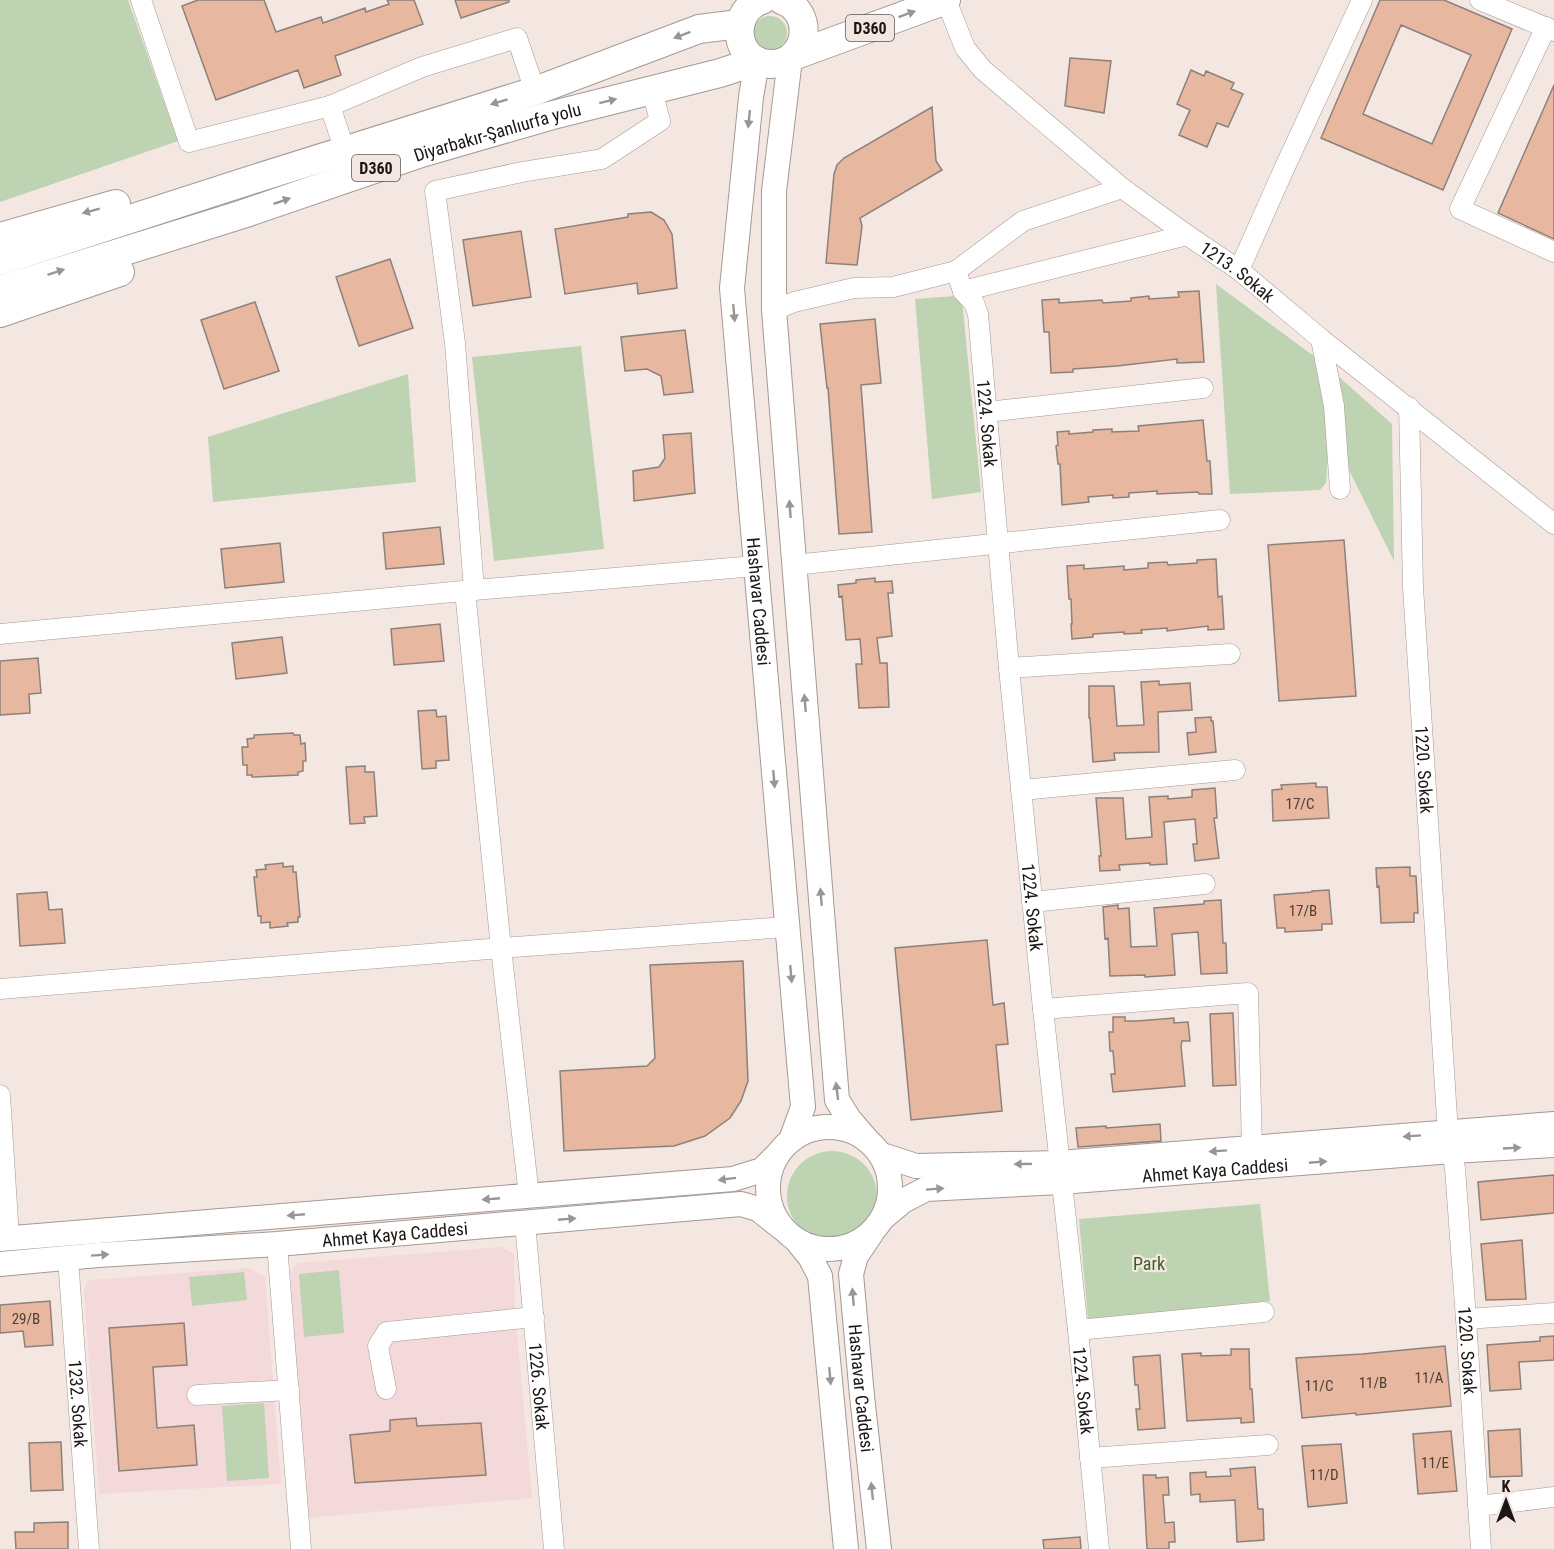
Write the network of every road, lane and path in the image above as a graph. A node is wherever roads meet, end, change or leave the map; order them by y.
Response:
1 (141, 0) edge
2 (946, 0) edge
3 (1362, 0) edge
4 (1480, 0) edge
5 (1506, 5) edge
6 (763, 6) edge
7 (1550, 29) edge
8 (791, 58) junction
9 (757, 61) junction
10 (652, 90) junction
11 (535, 91) junction
12 (330, 106) junction
13 (345, 150) junction
14 (251, 180) junction
15 (1122, 188) junction
16 (243, 214) junction
17 (1186, 235) junction
18 (0, 237) edge
19 (1554, 252) edge
20 (0, 261) edge
21 (1239, 270) junction
22 (956, 271) junction
23 (0, 290) edge
24 (963, 291) junction
25 (774, 310) junction
26 (0, 313) edge
27 (1321, 339) junction
28 (1203, 388) dead end
29 (1409, 407) junction
30 (987, 412) junction
31 (1340, 489) dead end
32 (1220, 520) dead end
33 (1554, 524) edge
34 (998, 544) junction
35 (794, 565) junction
36 (755, 566) junction
37 (470, 590) junction
38 (0, 634) edge
39 (1230, 654) dead end
40 (1009, 668) junction
41 (1234, 770) dead end
42 (1022, 790) junction
43 (1205, 884) dead end
44 (1032, 902) junction
45 (786, 927) junction
46 (501, 948) junction
47 (0, 989) edge
48 (1042, 1009) junction
49 (0, 1095) edge
50 (1554, 1124) edge
51 (1450, 1142) junction
52 (1554, 1144) edge
53 (784, 1147) junction
54 (874, 1147) junction
55 (1254, 1157) junction
56 (1060, 1173) junction
57 (529, 1196) junction
58 (525, 1222) junction
59 (879, 1225) junction
60 (790, 1235) junction
61 (5, 1239) edge
62 (277, 1244) junction
63 (68, 1258) junction
64 (0, 1264) edge
65 (1264, 1311) dead end
66 (1554, 1313) edge
67 (534, 1317) junction
68 (1466, 1319) junction
69 (1078, 1330) junction
70 (386, 1389) dead end
71 (289, 1390) junction
72 (197, 1395) dead end
73 (1268, 1444) dead end
74 (1090, 1458) junction
75 (1554, 1497) edge
76 (1478, 1506) junction
77 (89, 1549) edge
78 (302, 1549) edge
79 (554, 1549) edge
80 (846, 1549) edge
81 (879, 1549) edge
82 (1100, 1549) edge
83 (1481, 1549) edge

1 - 12 street
8 -> 2 highway, D360
2 - 15 street, 1213. Sokak
3 - 21 street
4 - 5 street
5 - 7 street
6 - 8 highway
6 - 9 highway
6 -> 11 highway, Diyarbakır-Şanlıurfa yolu / D360
7 - 19 street
8 - 9 highway
8 - 25 main road
9 - 10 highway, Diyarbakır-Şanlıurfa yolu / D360
9 -> 36 main road, Hashavar Caddesi
16 -> 10 highway, Diyarbakır-Şanlıurfa yolu / D360
10 - 37 street
11 - 12 street
11 -> 13 highway, Diyarbakır-Şanlıurfa yolu / D360
12 - 13 street
13 - 14 highway, Diyarbakır-Şanlıurfa yolu / D360
14 -> 18 highway
14 - 20 highway, Diyarbakır-Şanlıurfa yolu / D360
15 - 17 street, 1213. Sokak
15 - 22 street
23 -> 16 highway, Diyarbakır-Şanlıurfa yolu / D360
16 - 26 highway
17 - 21 street, 1213. Sokak
17 - 24 street
21 - 27 street, 1213. Sokak
22 - 24 street, 1224. Sokak
22 - 25 street
24 - 30 street, 1224. Sokak
35 -> 25 main road
27 - 29 street, 1213. Sokak
27 - 31 street
28 - 30 street
29 - 33 street, 1213. Sokak
29 - 51 street, 1220. Sokak
30 - 34 street, 1224. Sokak
32 - 34 street
34 - 35 street
34 - 40 street, 1224. Sokak
54 -> 35 main road
36 - 37 street
36 -> 45 main road, Hashavar Caddesi
37 - 38 street
37 - 46 street
39 - 40 street
40 - 42 street, 1224. Sokak
41 - 42 street
42 - 44 street, 1224. Sokak
43 - 44 street
44 - 48 street, 1224. Sokak
45 - 46 street
45 -> 53 main road, Hashavar Caddesi
46 - 47 street
46 - 57 street
48 - 55 street
48 - 56 street, 1224. Sokak
49 - 61 street
50 - 51 main road, Ahmet Kaya Caddesi
51 -> 52 main road, Ahmet Kaya Caddesi
51 - 55 main road, Ahmet Kaya Caddesi
51 - 68 street, 1220. Sokak
53 - 54 main road
53 -> 57 main road
53 - 60 main road
56 -> 54 main road, Ahmet Kaya Caddesi
54 - 59 main road
55 - 56 main road, Ahmet Kaya Caddesi
59 -> 56 main road, Ahmet Kaya Caddesi
56 - 69 street, 1224. Sokak
57 -> 61 main road
58 -> 60 main road, Ahmet Kaya Caddesi
58 - 62 main road, Ahmet Kaya Caddesi
58 - 67 street, 1226. Sokak
59 - 60 main road
81 -> 59 main road, Hashavar Caddesi
60 -> 80 main road, Hashavar Caddesi
63 -> 62 main road, Ahmet Kaya Caddesi
62 - 71 street
63 - 64 main road, Ahmet Kaya Caddesi
63 - 77 street, 1232. Sokak
65 - 69 street
66 - 68 street
67 - 70 street
67 - 79 street, 1226. Sokak
68 - 76 street, 1220. Sokak
69 - 74 street, 1224. Sokak
71 - 72 street
71 - 78 street
73 - 74 street
74 - 82 street, 1224. Sokak
75 - 76 street
76 - 83 street, 1220. Sokak

